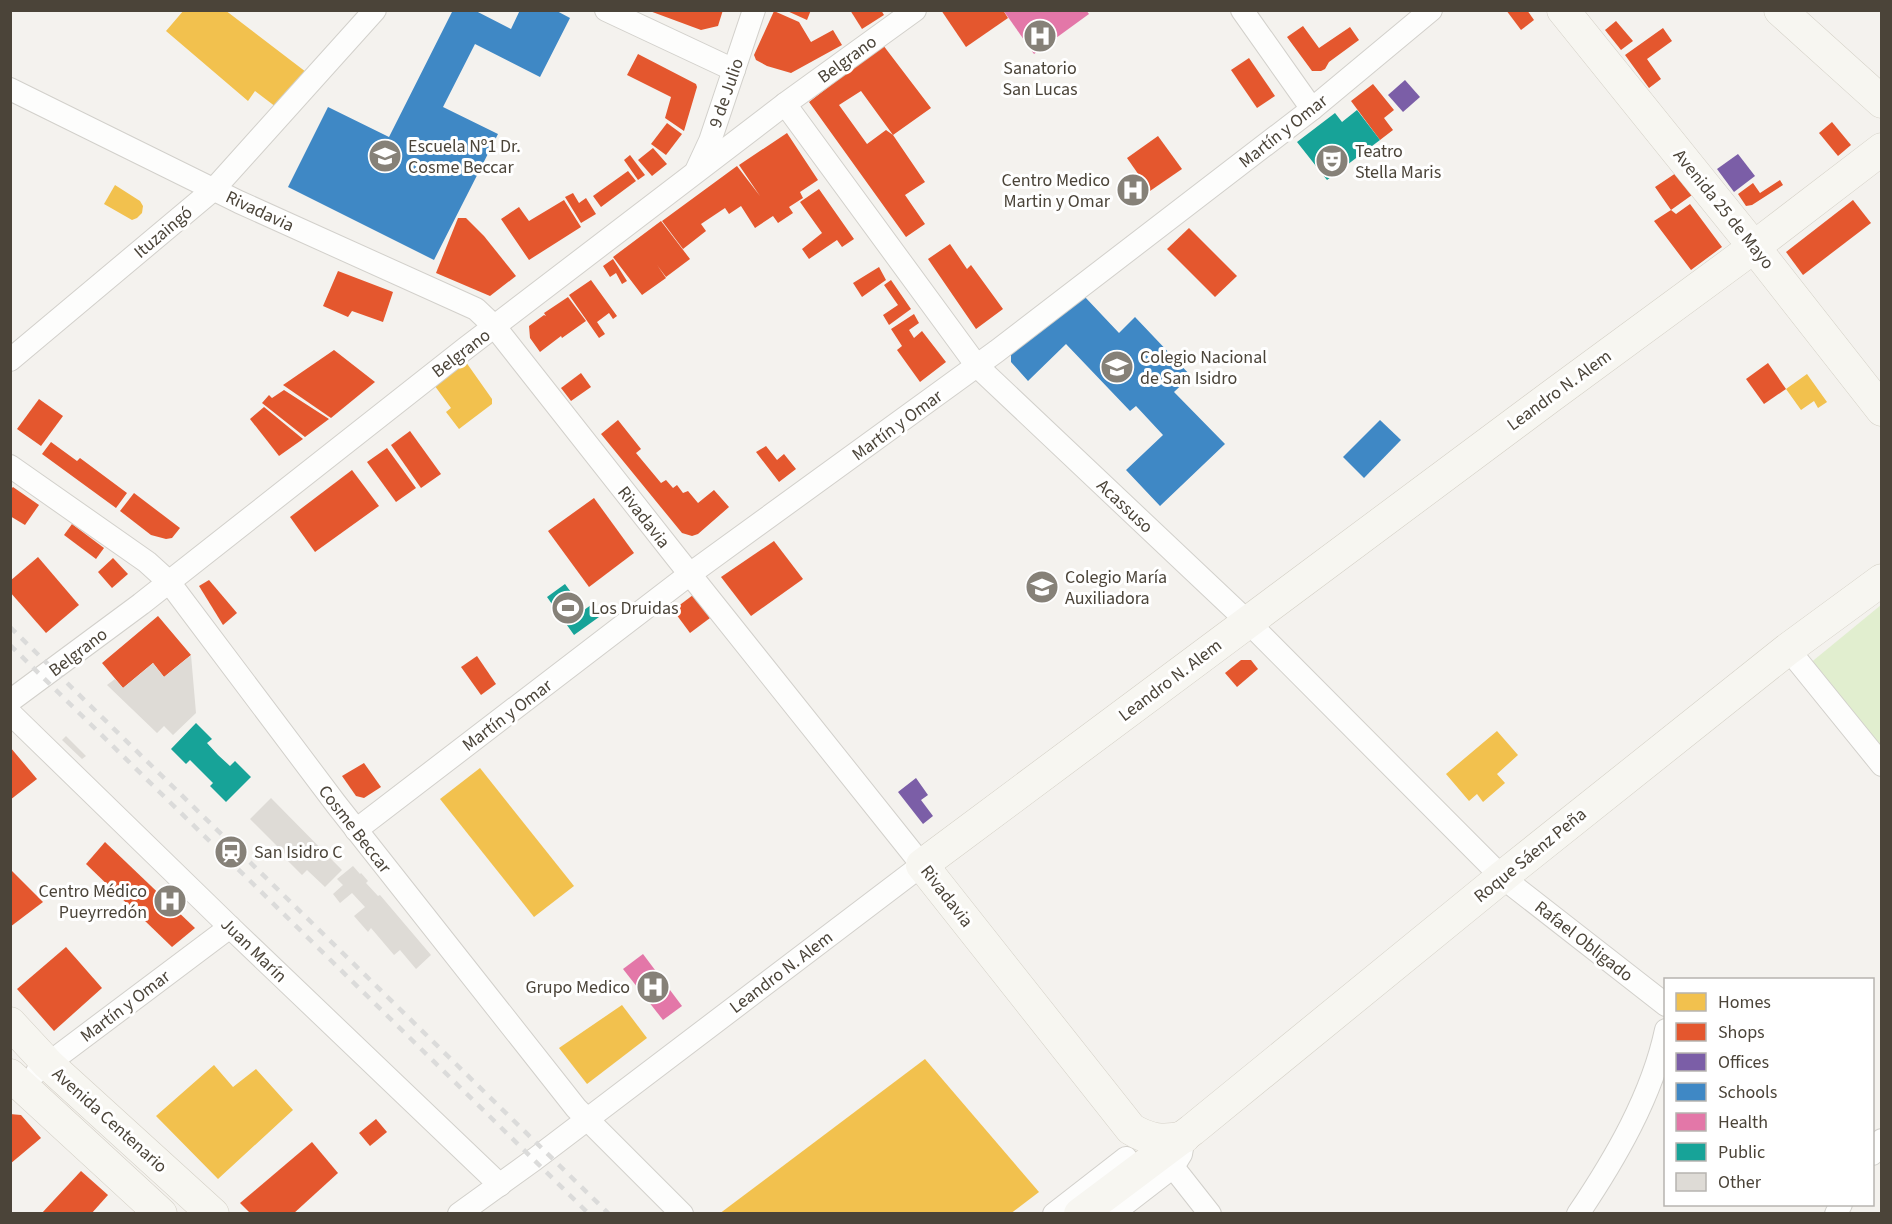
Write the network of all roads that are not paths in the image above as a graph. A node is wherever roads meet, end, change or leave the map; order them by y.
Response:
1 (375, 10) edge
2 (606, 10) edge
3 (754, 10) edge
4 (915, 10) edge
5 (1242, 10) edge
6 (1431, 10) edge
7 (1563, 10) edge
8 (1780, 10) edge
9 (734, 70) junction
10 (10, 89) edge
11 (1881, 102) edge
12 (785, 104) junction
13 (1312, 109) junction
14 (1881, 149) edge
15 (695, 173) junction
16 (214, 189) junction
17 (1754, 247) junction
18 (495, 327) junction
19 (10, 360) edge
20 (977, 366) junction
21 (1881, 410) edge
22 (10, 466) edge
23 (690, 574) junction
24 (1881, 579) edge
25 (169, 582) junction
26 (1248, 622) junction
27 (1788, 649) junction
28 (10, 701) edge
29 (10, 713) edge
30 (1881, 765) edge
31 (356, 830) junction
32 (922, 865) junction
33 (1502, 877) junction
34 (230, 927) junction
35 (1664, 1004) edge
36 (10, 1023) edge
37 (1664, 1033) edge
38 (48, 1064) junction
39 (14, 1084) edge
40 (586, 1120) junction
41 (1184, 1137) junction
42 (1129, 1143) junction
43 (1173, 1167) junction
44 (500, 1185) junction
45 (1097, 1208) edge
46 (161, 1214) edge
47 (213, 1214) edge
48 (459, 1214) edge
49 (682, 1214) edge
50 (1054, 1214) edge
51 (1210, 1214) edge
52 (1578, 1214) edge

1 - 16 street, Ituzaingó
2 - 9 street
3 - 9 street, 9 de Julio
4 - 12 street, Belgrano
5 - 13 street
6 - 13 street, Martín y Omar
7 - 17 main road, Avenida 25 de Mayo
8 - 11 main road
9 - 15 street, 9 de Julio
10 - 16 street, Rivadavia
12 - 15 street, Belgrano
12 - 20 street, Acassuso
13 - 20 street, Martín y Omar
14 - 17 main road, Leandro N. Alem
15 - 18 street, Belgrano
16 - 18 street, Rivadavia
16 - 19 street, Ituzaingó
17 - 21 main road, Avenida 25 de Mayo
17 - 26 main road, Leandro N. Alem
18 - 23 street, Rivadavia
18 - 25 street, Belgrano
20 - 23 street, Martín y Omar
20 - 26 street, Acassuso
22 - 25 street, Cosme Beccar
23 - 31 street, Martín y Omar
23 - 32 street, Rivadavia
24 - 27 main road, Roque Sáenz Peña
25 - 28 street, Belgrano
25 - 31 street, Cosme Beccar
26 - 32 main road, Leandro N. Alem
26 - 33 street, Acassuso
27 - 30 street
27 - 33 main road, Roque Sáenz Peña
29 - 34 street, Juan Marín
31 - 40 street, Cosme Beccar
32 - 40 street, Leandro N. Alem
32 - 42 main road, Rivadavia
33 - 35 street, Rafael Obligado
33 - 41 main road, Roque Sáenz Peña
34 - 38 street, Martín y Omar
34 - 44 street, Juan Marín
36 - 38 main road, Avenida Centenario
37 - 52 street
38 - 39 street, Martín y Omar
38 - 47 main road, Avenida Centenario
39 - 46 main road, Avenida Centenario
40 - 44 street, Leandro N. Alem
40 - 49 street, Cosme Beccar
41 - 42 main road, Rivadavia
41 - 43 street
41 - 45 main road, Roque Sáenz Peña
42 - 45 main road
42 - 50 street
43 - 45 street
43 - 51 street
44 - 48 street, Leandro N. Alem

